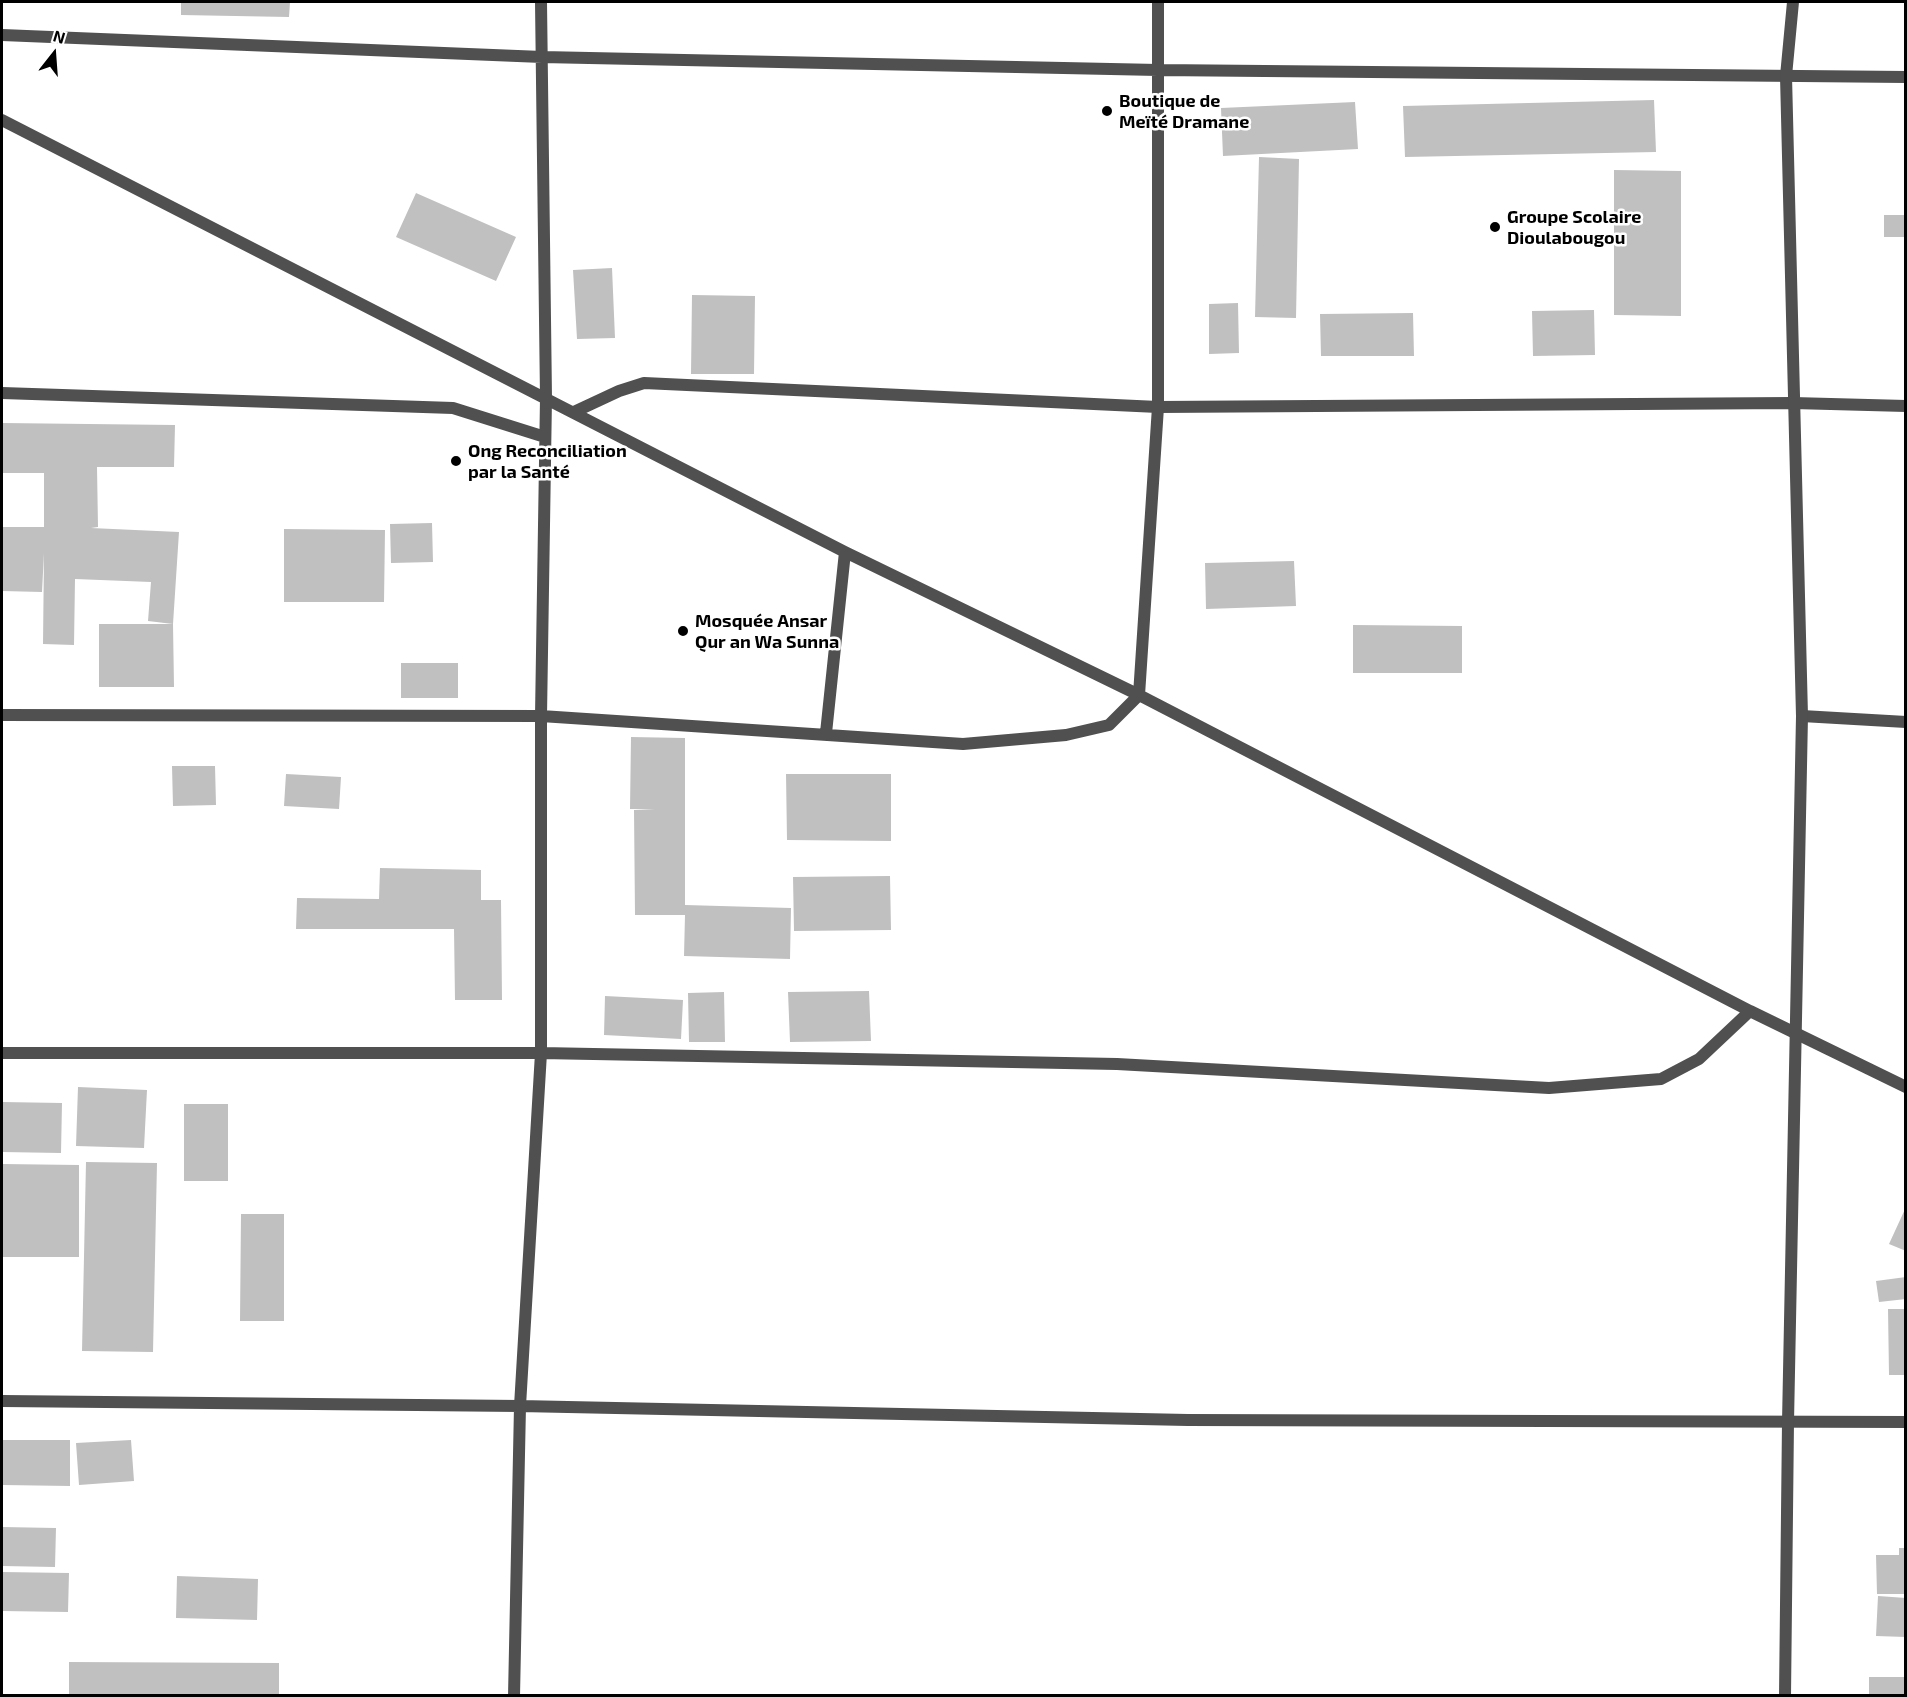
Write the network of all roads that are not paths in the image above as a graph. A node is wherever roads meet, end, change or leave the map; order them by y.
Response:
1 (541, 2) edge
2 (1158, 2) edge
3 (1792, 2) edge
4 (2, 35) edge
5 (542, 57) junction
6 (1158, 70) junction
7 (1786, 76) junction
8 (1905, 77) edge
9 (2, 120) edge
10 (2, 393) edge
11 (546, 398) junction
12 (1793, 403) junction
13 (1905, 406) edge
14 (1158, 407) junction
15 (574, 412) junction
16 (545, 437) junction
17 (845, 552) junction
18 (1139, 695) junction
19 (2, 716) edge
20 (541, 716) junction
21 (1803, 716) junction
22 (1905, 722) edge
23 (826, 733) junction
24 (1750, 1011) junction
25 (1796, 1032) junction
26 (2, 1053) edge
27 (541, 1053) junction
28 (1905, 1087) edge
29 (2, 1401) edge
30 (520, 1406) junction
31 (1788, 1422) junction
32 (1905, 1422) edge
33 (514, 1695) edge
34 (1785, 1695) edge

1 - 5 street
2 - 6 street
3 - 7 street
4 - 5 street
5 - 6 street
5 - 11 street
6 - 7 street
6 - 14 street
7 - 8 street
7 - 12 street
9 - 11 street
10 - 16 street
11 - 15 street
11 - 16 street
12 - 13 street
12 - 14 street
12 - 21 street
14 - 15 street
14 - 18 street
15 - 17 street
16 - 20 street
17 - 18 street
17 - 23 street
18 - 23 street
18 - 24 street
19 - 20 street
20 - 23 street
20 - 27 street
21 - 22 street
21 - 25 street
24 - 25 street
24 - 27 street
25 - 28 street
25 - 31 street
26 - 27 street
27 - 30 street
29 - 30 street
30 - 31 street
30 - 33 street
31 - 32 street
31 - 34 street

